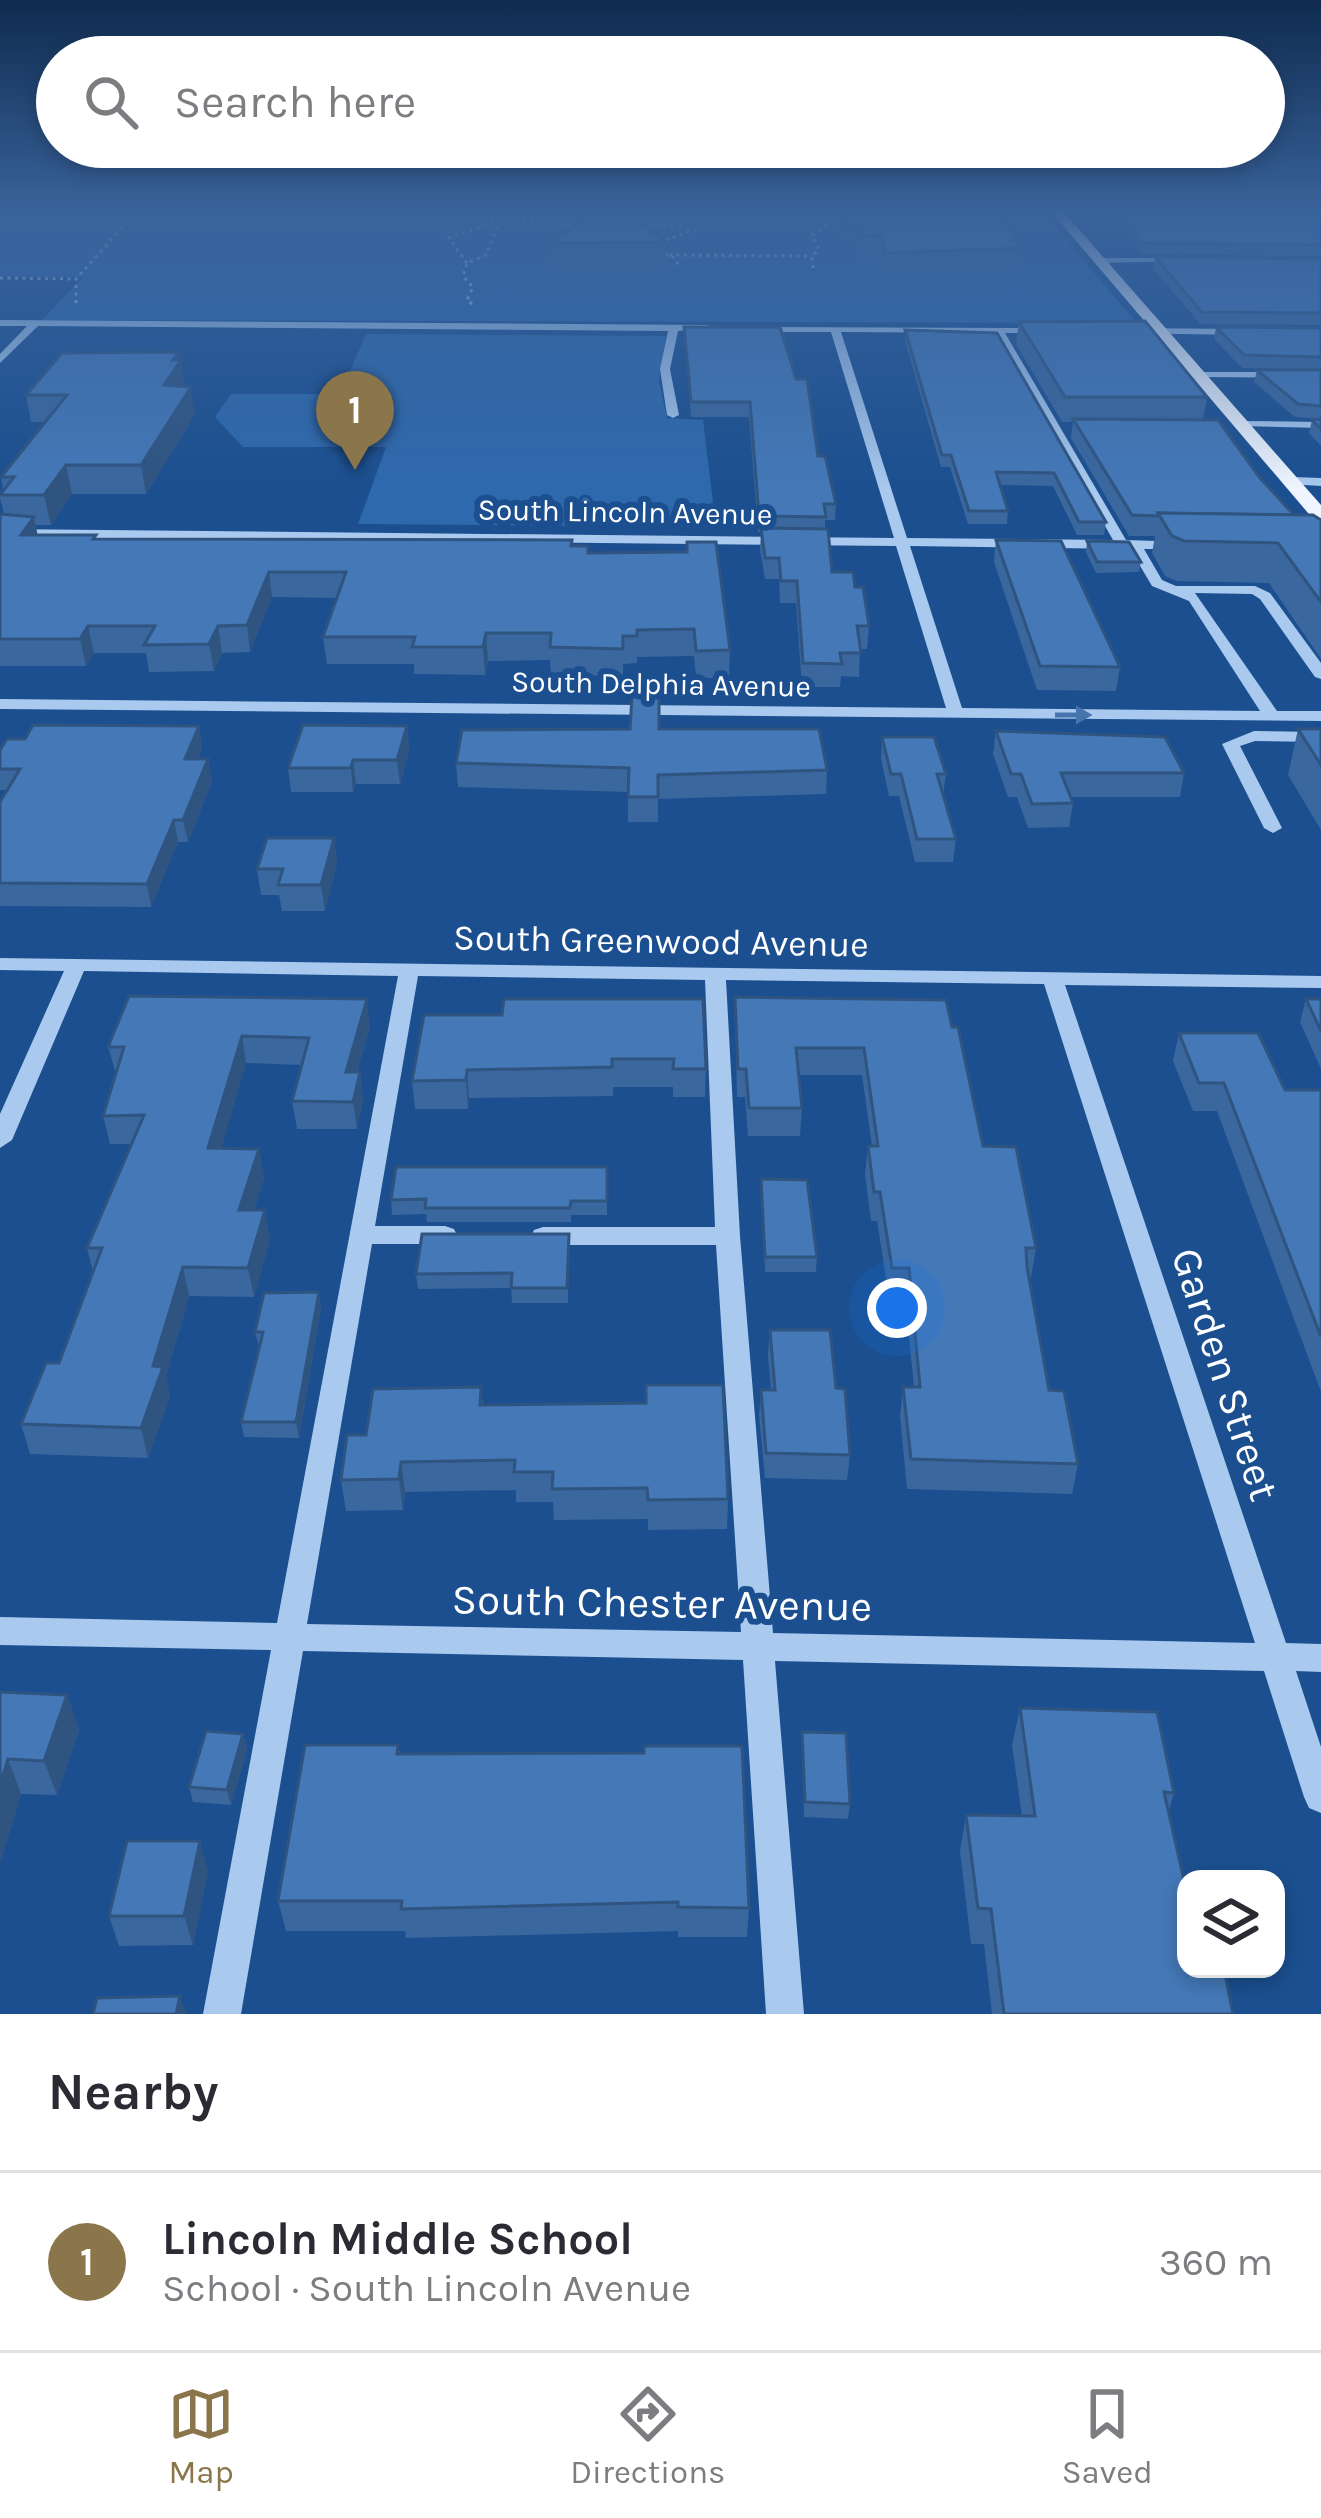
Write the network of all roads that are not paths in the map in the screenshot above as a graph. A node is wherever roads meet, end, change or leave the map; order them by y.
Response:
1 (1138, 303) edge
2 (0, 323) edge
3 (35, 324) junction
4 (674, 328) junction
5 (719, 328) edge
6 (742, 329) edge
7 (835, 329) junction
8 (998, 330) junction
9 (1068, 331) edge
10 (1115, 331) edge
11 (1163, 331) junction
12 (1255, 332) edge
13 (0, 360) edge
14 (1201, 375) junction
15 (1321, 375) edge
16 (674, 415) dead end
17 (1321, 424) edge
18 (1053, 425) junction
19 (1076, 425) edge
20 (1215, 426) edge
21 (1244, 426) junction
22 (1292, 482) junction
23 (1321, 482) edge
24 (1321, 515) edge
25 (0, 533) edge
26 (902, 542) junction
27 (1128, 545) junction
28 (1202, 545) edge
29 (1173, 589) junction
30 (1321, 674) edge
31 (0, 704) edge
32 (956, 714) junction
33 (1211, 716) junction
34 (1272, 716) junction
35 (1321, 716) edge
36 (1321, 737) edge
37 (1230, 744) junction
38 (1273, 828) dead end
39 (0, 964) edge
40 (77, 965) junction
41 (409, 970) junction
42 (716, 974) junction
43 (1052, 978) junction
44 (1321, 982) edge
45 (0, 1140) edge
46 (362, 1235) junction
47 (476, 1235) edge
48 (522, 1236) edge
49 (728, 1236) junction
50 (0, 1631) edge
51 (290, 1635) junction
52 (760, 1647) junction
53 (1275, 1657) junction
54 (1321, 1658) edge
55 (1321, 1797) edge
56 (222, 2014) edge
57 (785, 2014) edge

1 - 11 main road
2 - 3 street
3 - 4 street
3 - 13 street
4 - 5 street
4 - 16 street
6 - 7 street
7 - 8 street
7 - 26 street
8 - 9 street
8 - 18 street
10 - 11 street
11 - 12 street
11 - 14 main road
14 - 15 street
14 - 21 main road
17 - 21 street
18 - 19 street
18 - 27 street
20 - 21 street
21 - 22 main road
22 - 23 street
22 - 24 main road
25 - 26 street, South Lincoln Avenue
26 - 27 street, South Lincoln Avenue
26 - 32 street
27 - 28 street, South Lincoln Avenue
27 - 29 street
29 - 30 street
29 - 34 street
31 - 32 street, South Delphia Avenue
32 -> 33 street, South Delphia Avenue
33 - 34 street, South Delphia Avenue
33 - 37 street
34 - 35 street, South Delphia Avenue
36 - 37 street
37 - 38 street
39 - 40 street, South Greenwood Avenue
40 - 41 street, South Greenwood Avenue
40 - 45 street
41 - 42 street, South Greenwood Avenue
41 - 46 street
42 - 43 street, South Greenwood Avenue
42 - 49 street
43 - 44 street, South Greenwood Avenue
43 - 53 street, Garden Street
46 - 47 street
46 - 51 street
48 - 49 street
49 - 52 street
50 - 51 street, South Chester Avenue
51 - 52 street, South Chester Avenue
51 - 56 street
52 - 53 street, South Chester Avenue
52 - 57 street
53 - 54 street, South Chester Avenue
53 - 55 street, Garden Street

